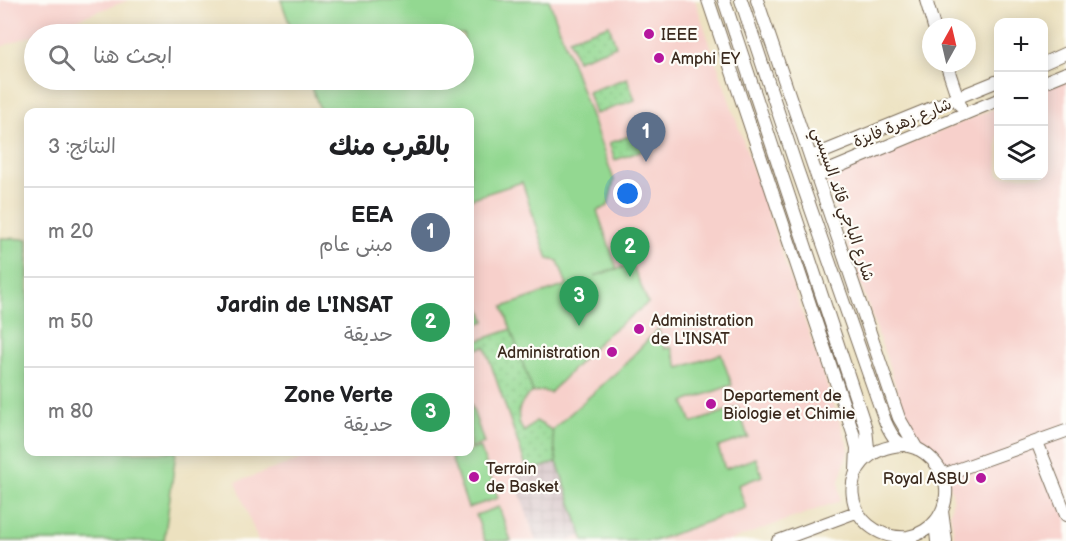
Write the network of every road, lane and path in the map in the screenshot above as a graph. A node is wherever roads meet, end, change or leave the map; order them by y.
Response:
1 (708, 0) edge
2 (724, 0) edge
3 (741, 0) edge
4 (758, 0) edge
5 (926, 0) edge
6 (931, 18) edge
7 (1066, 53) edge
8 (1048, 61) edge
9 (949, 72) edge
10 (1066, 73) edge
11 (1048, 80) edge
12 (994, 83) edge
13 (958, 98) junction
14 (994, 102) edge
15 (964, 115) junction
16 (811, 157) junction
17 (818, 175) junction
18 (1066, 423) edge
19 (1060, 434) edge
20 (1037, 442) junction
21 (903, 445) junction
22 (918, 449) junction
23 (864, 461) junction
24 (856, 473) junction
25 (943, 475) junction
26 (942, 511) junction
27 (856, 512) junction
28 (1066, 515) edge
29 (936, 522) junction
30 (889, 539) edge
31 (778, 541) edge
32 (936, 541) edge
33 (946, 541) edge

1 - 24 street
2 - 23 street
3 - 21 street
4 - 16 street, شارع الباجي قائد السبسي
5 - 6 street
7 - 8 street
9 - 13 street
10 - 11 street
12 - 13 street, شارع زهرة فايزة
13 - 15 street
13 - 16 street, شارع زهرة فايزة
14 - 15 street, شارع زهرة فايزة
15 - 17 street, شارع زهرة فايزة
16 - 17 street, شارع الباجي قائد السبسي
17 - 22 street, شارع الباجي قائد السبسي
18 - 19 street
19 - 20 street
20 - 25 street
20 - 28 street
21 - 22 street
21 - 23 street
22 - 25 street
23 - 24 street
24 - 27 street
25 - 26 street
26 - 29 street
26 - 33 street
27 - 30 street
27 - 31 street
29 - 30 street
29 - 32 street

